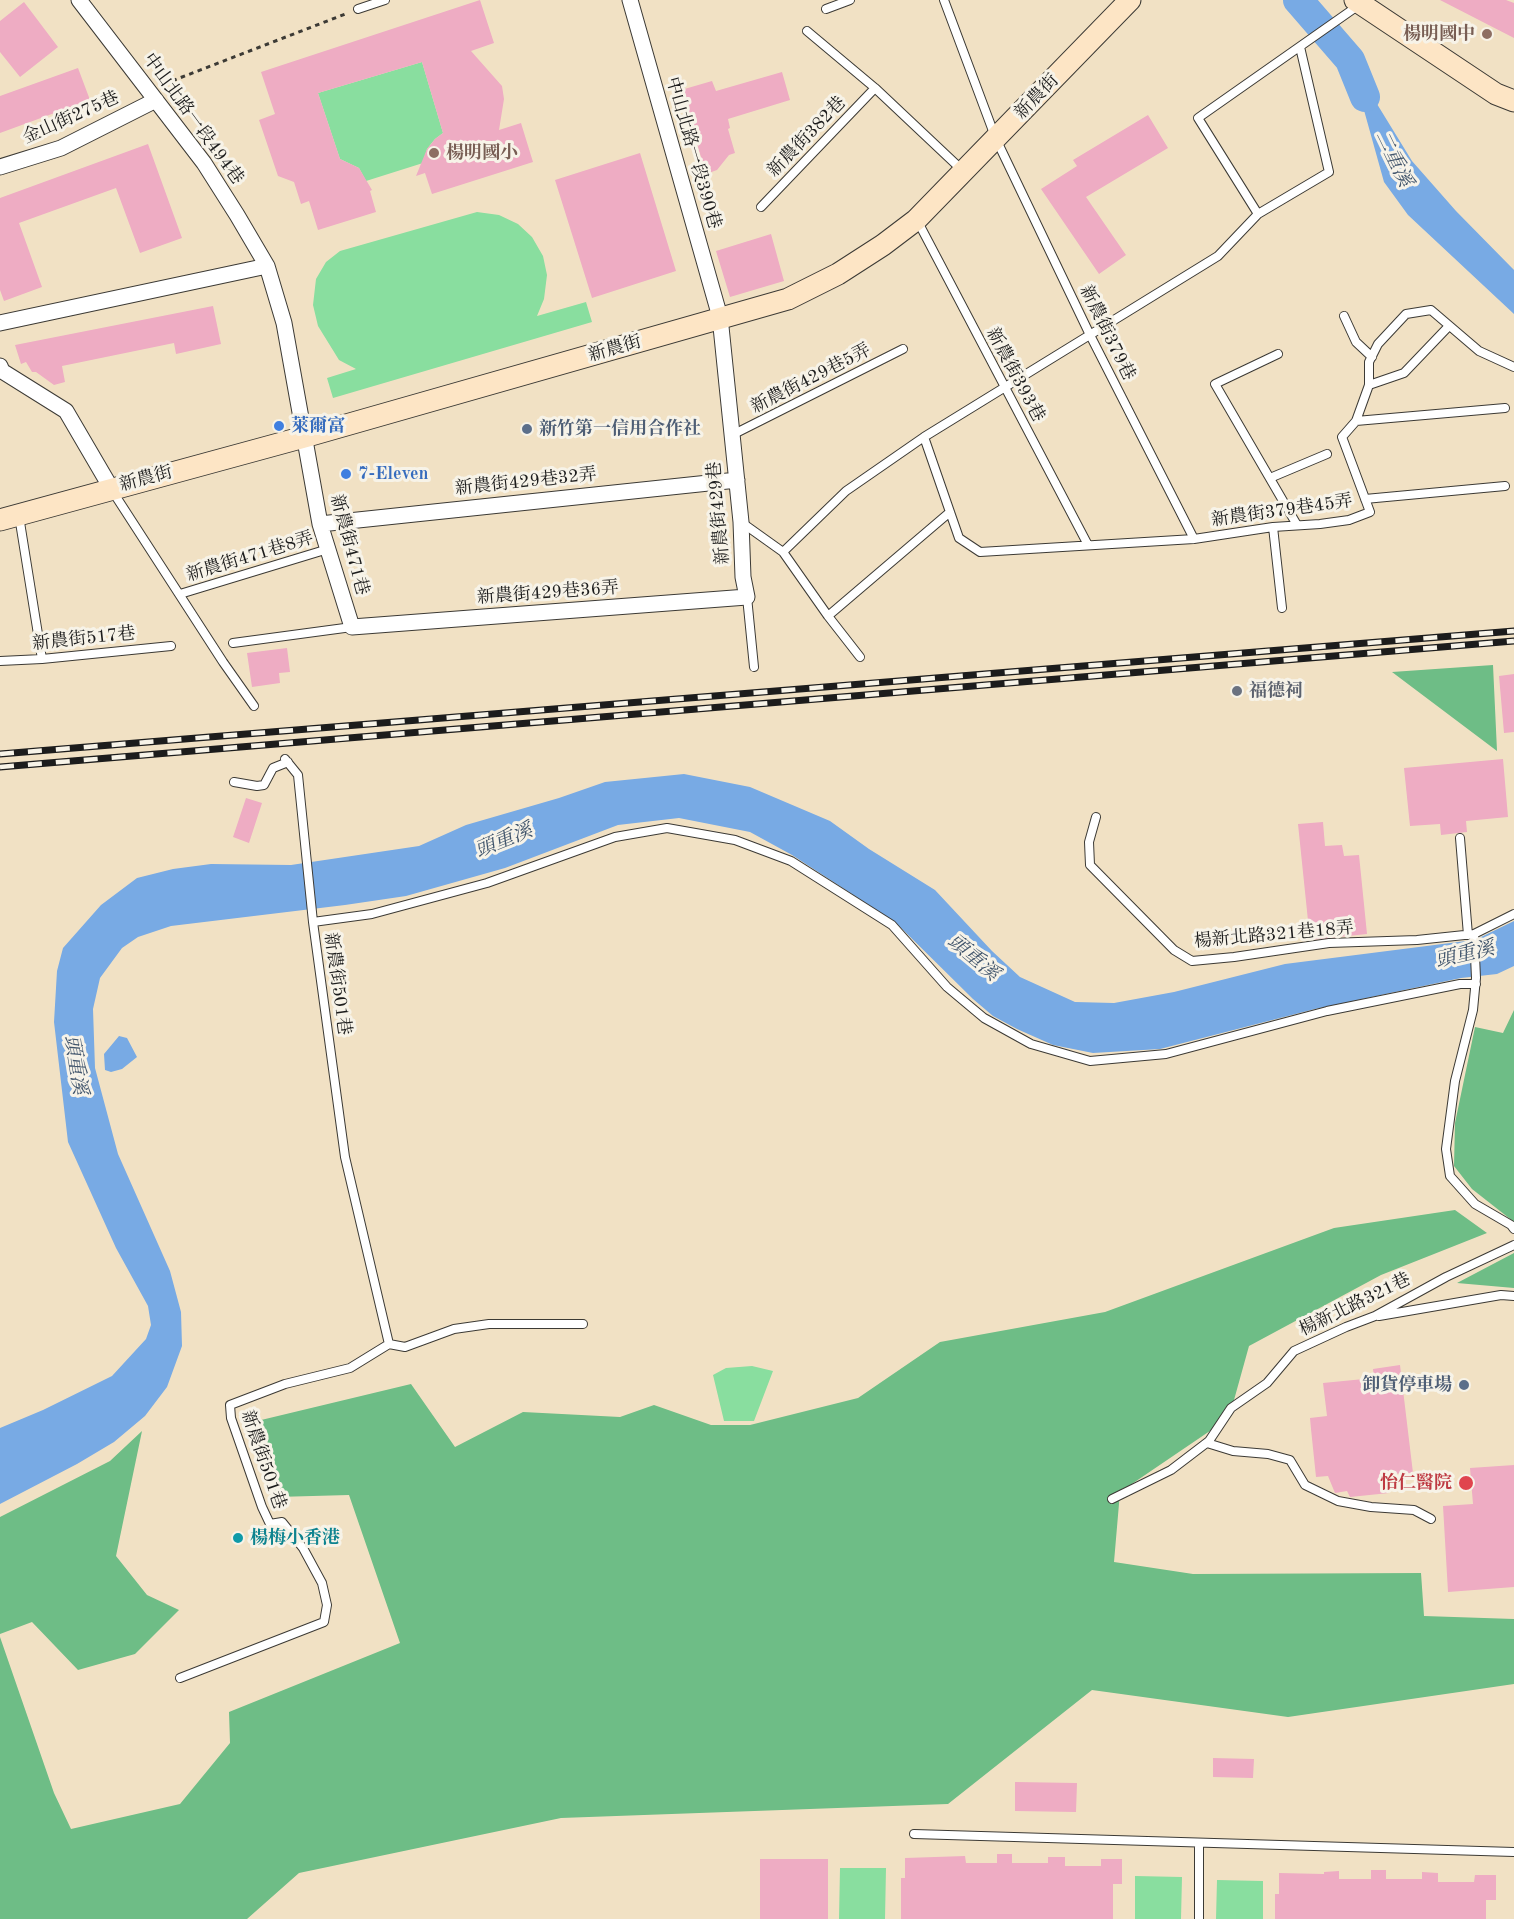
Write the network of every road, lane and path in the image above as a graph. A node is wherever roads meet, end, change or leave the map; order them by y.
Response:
1 (79, 0) edge
2 (385, 0) edge
3 (630, 0) edge
4 (850, 0) edge
5 (944, 0) edge
6 (1130, 0) edge
7 (1357, 2) edge
8 (358, 9) joint
9 (826, 9) dead end
10 (807, 31) dead end
11 (1300, 47) junction
12 (875, 88) junction
13 (153, 95) junction
14 (1514, 101) edge
15 (996, 139) junction
16 (0, 166) edge
17 (963, 171) junction
18 (761, 207) dead end
19 (1258, 214) junction
20 (916, 220) junction
21 (267, 266) junction
22 (1344, 316) dead end
23 (720, 317) junction
24 (0, 323) edge
25 (1448, 327) junction
26 (1090, 335) junction
27 (903, 349) dead end
28 (1278, 354) dead end
29 (1372, 357) junction
30 (0, 366) edge
31 (1514, 367) edge
32 (1369, 385) junction
33 (1005, 388) junction
34 (1505, 408) dead end
35 (1356, 421) junction
36 (732, 435) junction
37 (304, 437) junction
38 (924, 437) junction
39 (1327, 454) dead end
40 (1270, 478) junction
41 (737, 480) junction
42 (1505, 486) dead end
43 (111, 488) junction
44 (1365, 499) junction
45 (950, 512) junction
46 (9, 517) edge
47 (741, 522) junction
48 (320, 524) junction
49 (1297, 525) junction
50 (1273, 527) junction
51 (1194, 538) junction
52 (1088, 545) junction
53 (328, 549) junction
54 (783, 552) junction
55 (180, 594) junction
56 (747, 597) junction
57 (1282, 608) dead end
58 (828, 616) junction
59 (352, 627) junction
60 (233, 643) dead end
61 (171, 646) dead end
62 (860, 657) dead end
63 (42, 659) junction
64 (0, 661) edge
65 (753, 667) dead end
66 (254, 706) dead end
67 (234, 782) dead end
68 (1096, 818) dead end
69 (1460, 838) dead end
70 (1514, 914) edge
71 (313, 922) junction
72 (1472, 935) junction
73 (1476, 981) junction
74 (1514, 1229) edge
75 (1514, 1245) edge
76 (1514, 1296) edge
77 (1375, 1316) junction
78 (583, 1324) dead end
79 (389, 1344) junction
80 (1207, 1443) junction
81 (1112, 1499) dead end
82 (1431, 1519) dead end
83 (180, 1678) dead end
84 (914, 1834) dead end
85 (1199, 1843) junction
86 (1514, 1852) edge
87 (1198, 1919) edge

1 - 13 street, 中山北路一段494巷
2 - 8 lane
3 - 23 street, 中山北路一段390巷
4 - 9 lane
5 - 15 lane, 新農街379巷
6 - 15 street, 新農街
7 - 11 lane
7 - 14 street
8 - 13 path
10 - 12 lane
11 - 19 lane
11 - 19 lane
12 - 17 lane
12 - 18 lane, 新農街382巷
13 - 16 street, 金山街275巷
13 - 21 street, 中山北路一段494巷
15 - 17 street, 新農街
15 - 26 lane, 新農街379巷
17 - 20 street, 新農街
19 - 26 lane
20 - 23 street, 新農街
20 - 33 lane, 新農街393巷
21 - 24 street
21 - 37 street, 中山北路一段494巷
22 - 29 lane
23 - 36 street, 新農街429巷
23 - 37 street, 新農街
25 - 29 lane, 新農街379巷45弄
25 - 31 lane
25 - 32 lane
26 - 33 lane
26 - 51 lane, 新農街379巷
27 - 36 lane, 新農街429巷5弄
28 - 40 lane
29 - 32 lane, 新農街379巷45弄
30 - 43 street
32 - 35 lane, 新農街379巷45弄
33 - 38 lane
33 - 52 lane, 新農街393巷
34 - 35 lane
35 - 44 lane, 新農街379巷45弄
36 - 41 street, 新農街429巷
37 - 43 street, 新農街
37 - 48 street, 新農街471巷
38 - 45 lane, 新農街379巷45弄
38 - 54 lane
39 - 40 lane
40 - 49 lane
41 - 47 street, 新農街429巷
41 - 48 street, 新農街429巷32弄
42 - 44 lane
43 - 46 street, 新農街
43 - 55 lane
44 - 49 lane, 新農街379巷45弄
45 - 52 lane, 新農街379巷45弄
45 - 58 lane
46 - 63 lane
47 - 54 lane
47 - 56 street, 新農街429巷
48 - 53 street, 新農街471巷
49 - 50 lane, 新農街379巷45弄
50 - 51 lane, 新農街379巷45弄
50 - 57 lane
51 - 52 lane, 新農街379巷45弄
53 - 55 lane, 新農街471巷8弄
53 - 59 street, 新農街471巷
54 - 58 lane
55 - 66 lane
56 - 59 street, 新農街429巷36弄
56 - 65 lane
58 - 62 lane
59 - 60 lane
61 - 63 lane, 新農街517巷
63 - 64 lane, 新農街517巷
67 - 71 lane, 新農街501巷
68 - 72 lane, 楊新北路321巷18弄
69 - 72 lane
70 - 72 lane
71 - 73 lane
71 - 79 lane, 新農街501巷
72 - 73 lane
73 - 74 lane
75 - 77 lane, 楊新北路321巷
76 - 77 lane
77 - 80 lane, 楊新北路321巷
78 - 79 lane, 新農街501巷
79 - 83 lane, 新農街501巷
80 - 81 lane, 楊新北路321巷
80 - 82 lane
84 - 85 lane
85 - 86 lane
85 - 87 lane

